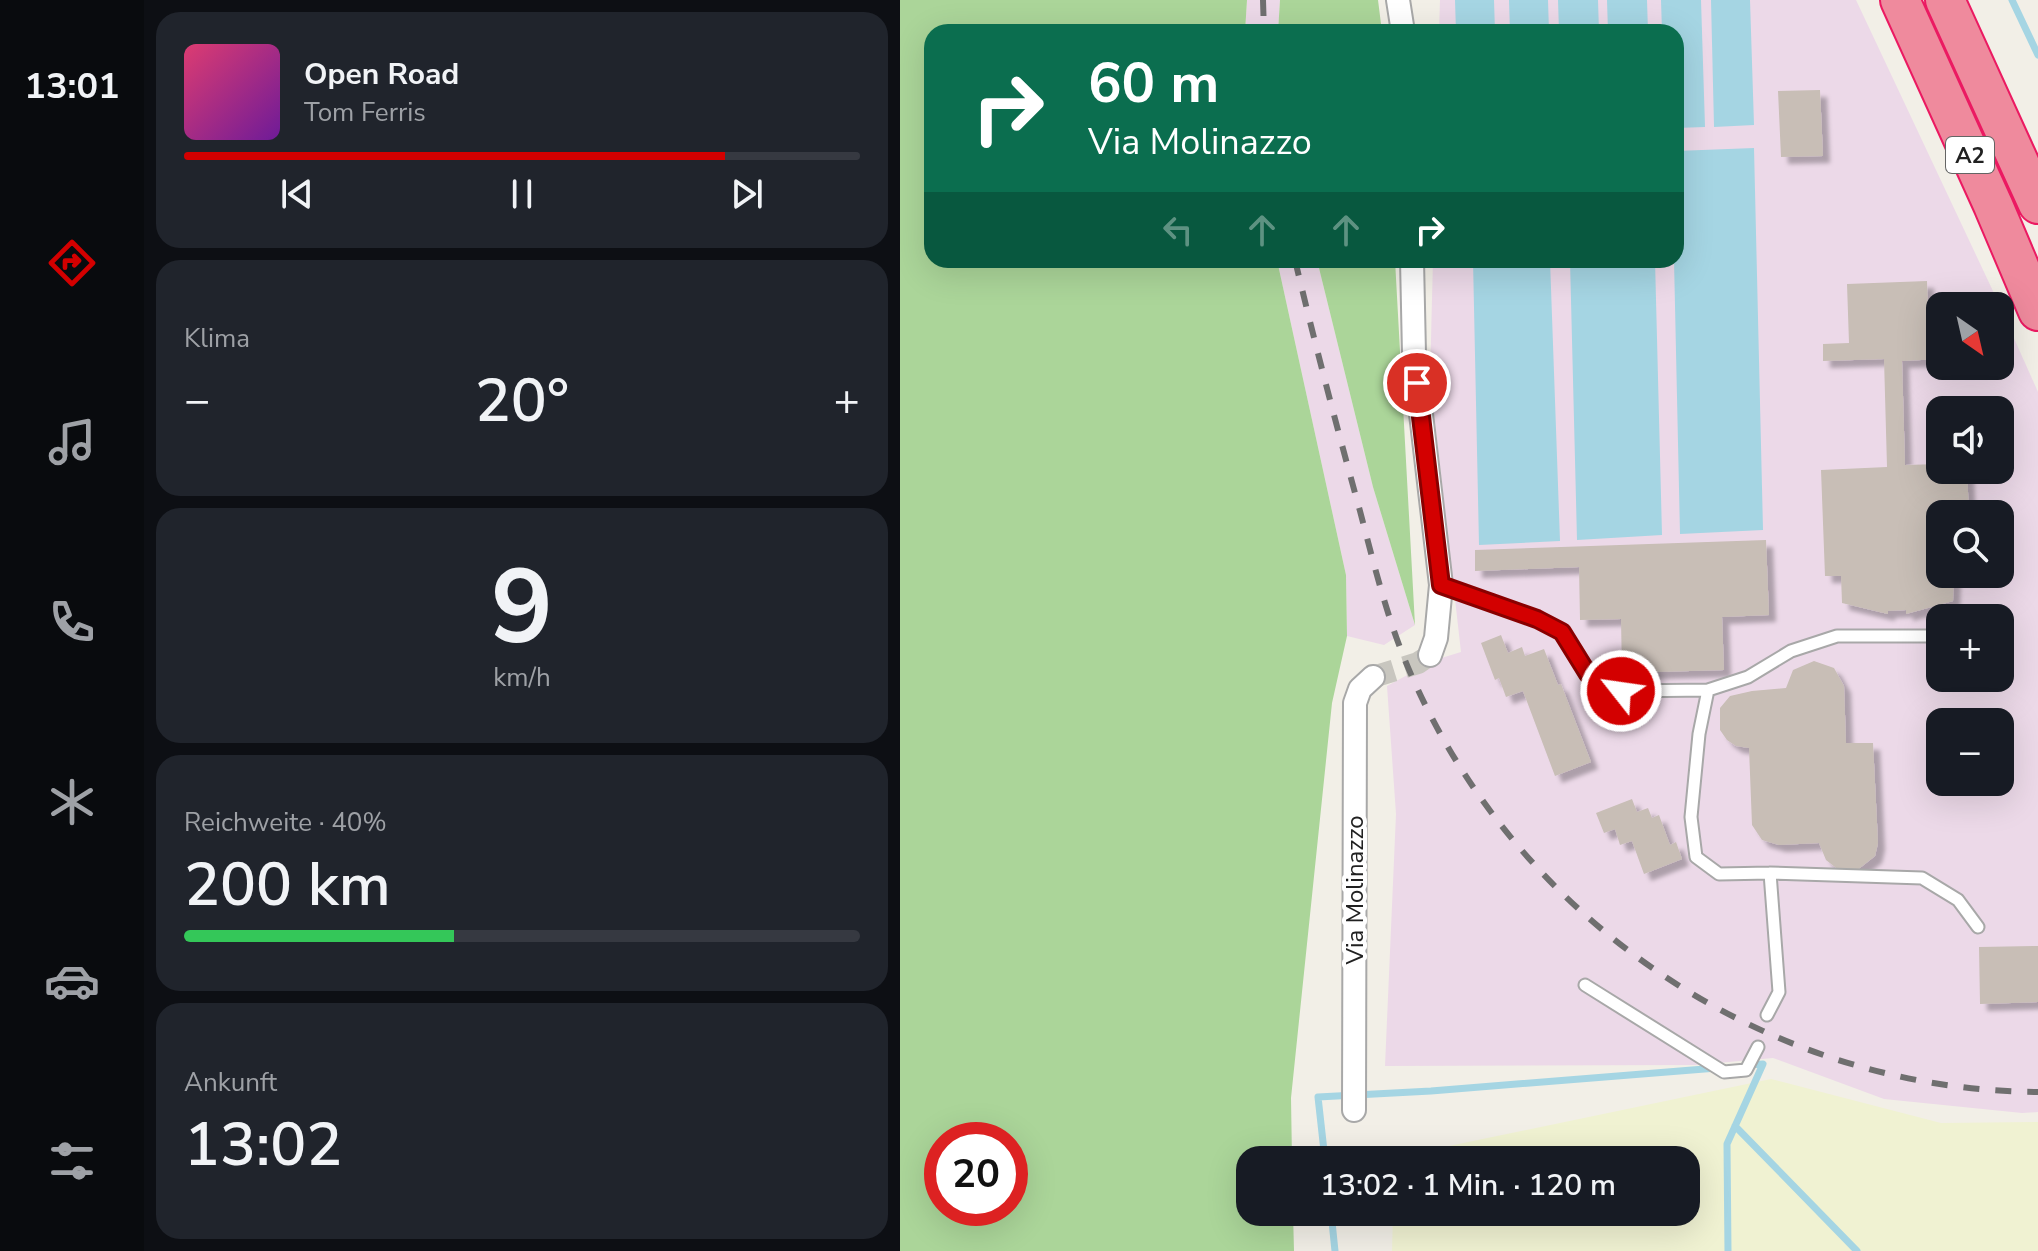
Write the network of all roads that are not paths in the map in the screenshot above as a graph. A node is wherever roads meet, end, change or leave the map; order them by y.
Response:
1 (1398, 0) edge
2 (1900, 0) edge
3 (1945, 0) edge
4 (1402, 24) edge
5 (2038, 204) edge
6 (1412, 268) edge
7 (2038, 311) edge
8 (1441, 585) junction
9 (1926, 636) edge
10 (1430, 655) dead end
11 (1373, 677) tunnel mouth
12 (1708, 690) junction
13 (1770, 873) junction
14 (1978, 927) dead end
15 (1585, 985) dead end
16 (1767, 1015) dead end
17 (1758, 1047) dead end
18 (1354, 1110) dead end

1 - 4 street
2 - 7 highway, A2
3 - 5 highway, A2
6 - 8 street
8 - 10 street
8 - 12 lane
9 - 12 lane
11 - 18 street, Via Molinazzo
12 - 13 lane
13 - 14 lane
13 - 16 lane
15 - 17 lane

